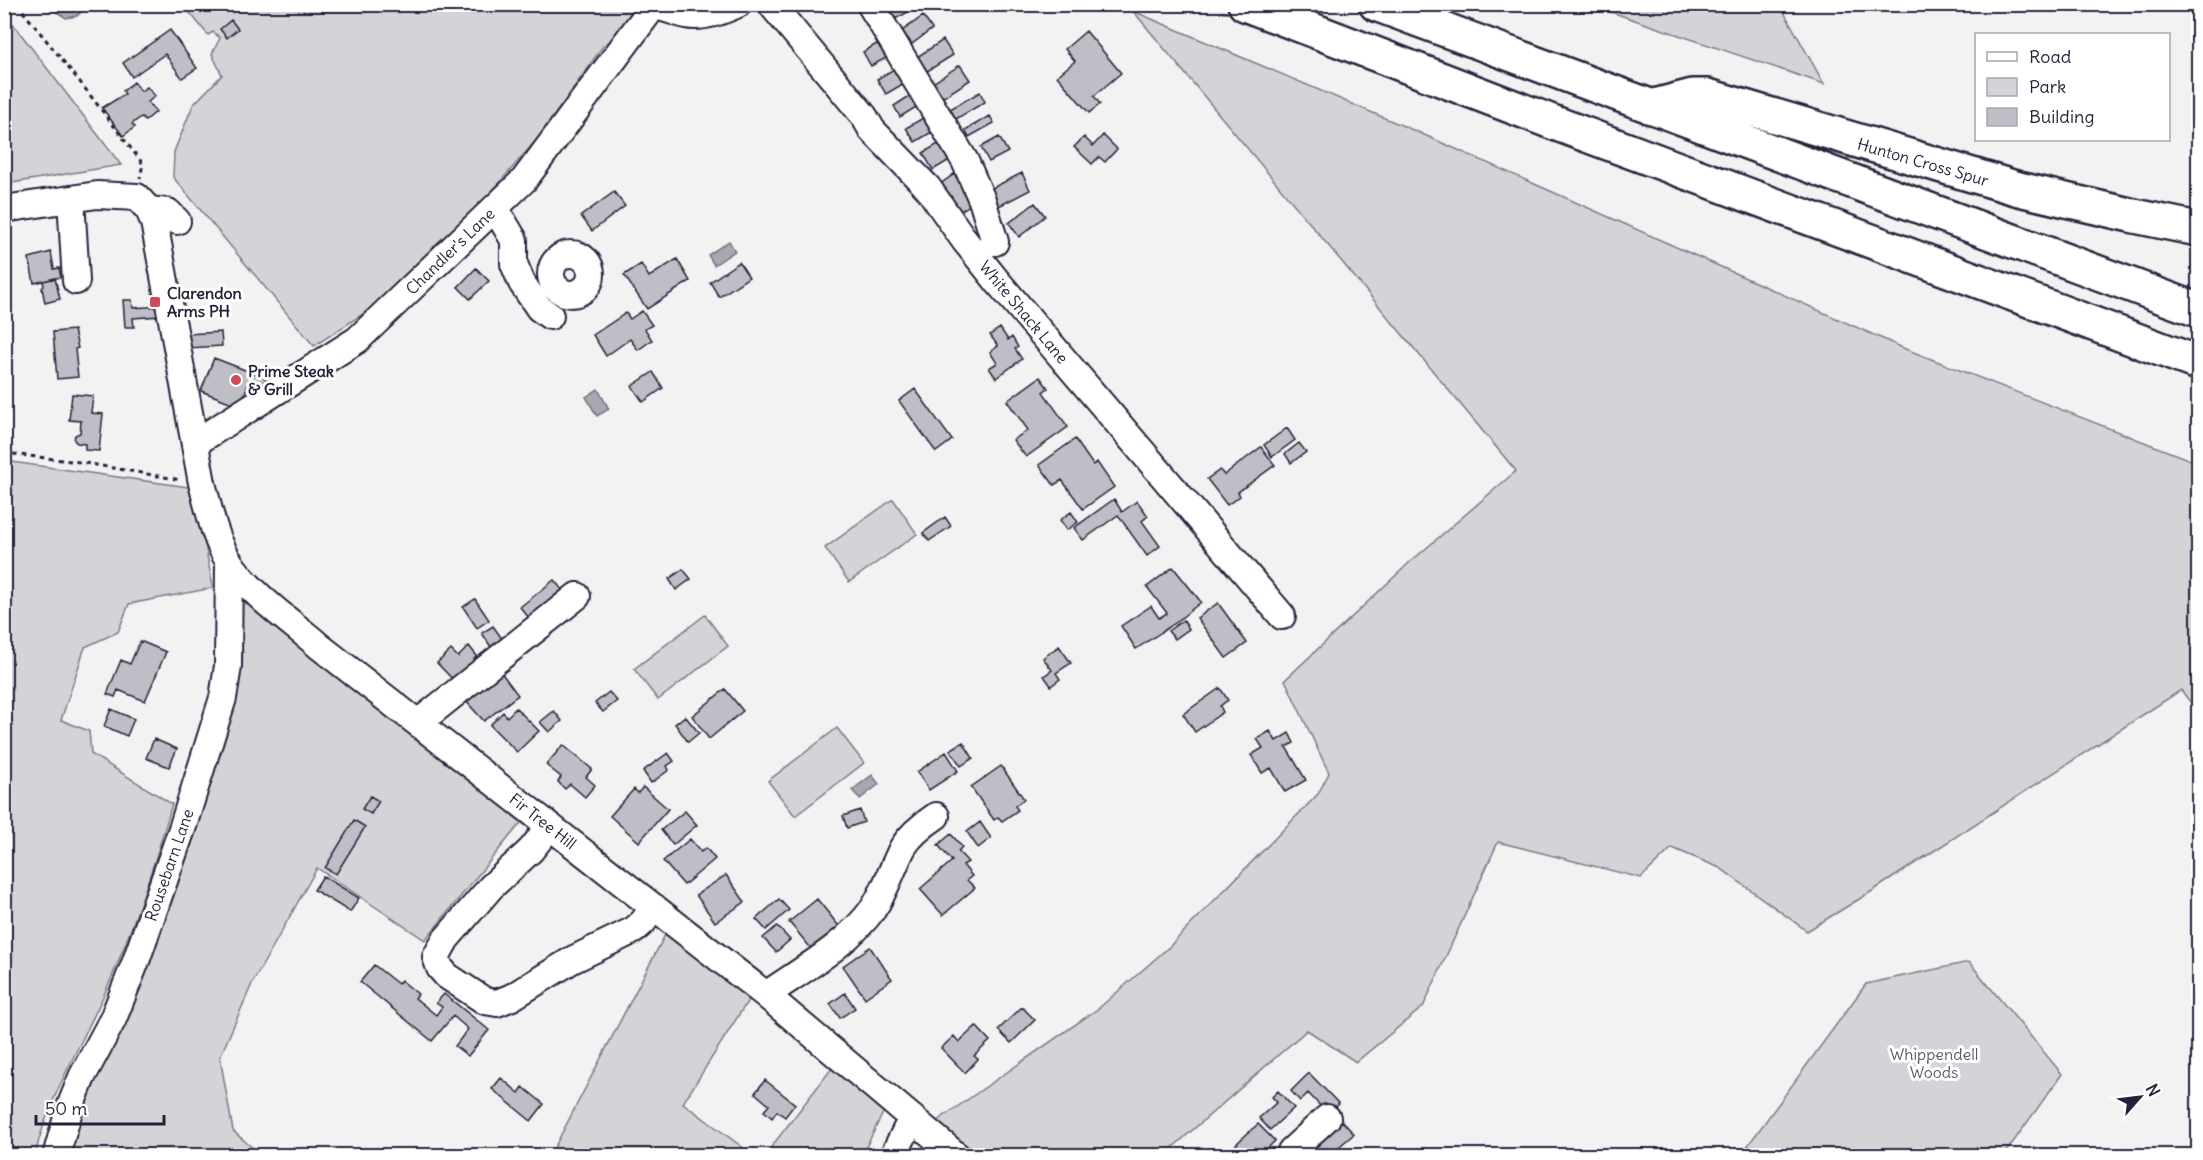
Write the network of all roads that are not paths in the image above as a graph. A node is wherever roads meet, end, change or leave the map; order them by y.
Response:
1 (738, 4) edge
2 (771, 4) edge
3 (870, 4) edge
4 (1245, 4) edge
5 (1376, 4) edge
6 (654, 5) edge
7 (1651, 107) junction
8 (71, 199) junction
9 (143, 204) junction
10 (495, 208) junction
11 (4, 209) edge
12 (177, 221) dead end
13 (2199, 229) edge
14 (514, 240) junction
15 (995, 242) dead end
16 (552, 268) dead end
17 (76, 281) dead end
18 (2199, 310) edge
19 (550, 316) dead end
20 (2127, 337) junction
21 (2199, 363) edge
22 (2199, 383) edge
23 (195, 443) junction
24 (229, 561) junction
25 (578, 596) dead end
26 (1281, 616) dead end
27 (418, 723) junction
28 (936, 816) dead end
29 (550, 826) junction
30 (654, 907) junction
31 (766, 994) junction
32 (912, 1118) junction
33 (1327, 1118) dead end
34 (56, 1155) edge
35 (893, 1155) edge
36 (957, 1155) edge
37 (1290, 1155) edge

1 - 6 street
2 - 26 street, White Shack Lane
3 - 15 street
4 - 20 highway
5 - 7 highway
6 - 10 street, Chandler's Lane
7 - 13 highway, Hunton Cross Spur
7 - 18 highway
8 - 9 street
8 - 11 street
8 - 17 street
9 - 12 street
9 - 23 street, Fir Tree Hill
10 - 14 street
10 - 23 street, Chandler's Lane
14 - 16 street
14 - 19 street
20 - 21 highway
20 - 22 highway
23 - 24 street, Fir Tree Hill
24 - 27 street, Fir Tree Hill
24 - 34 street, Rousebarn Lane
25 - 27 street
27 - 29 street, Fir Tree Hill
28 - 31 street
29 - 30 street, Fir Tree Hill
29 - 30 street
30 - 31 street, Fir Tree Hill
31 - 32 street, Fir Tree Hill
32 - 35 street
32 - 36 street, Fir Tree Hill
33 - 37 street

